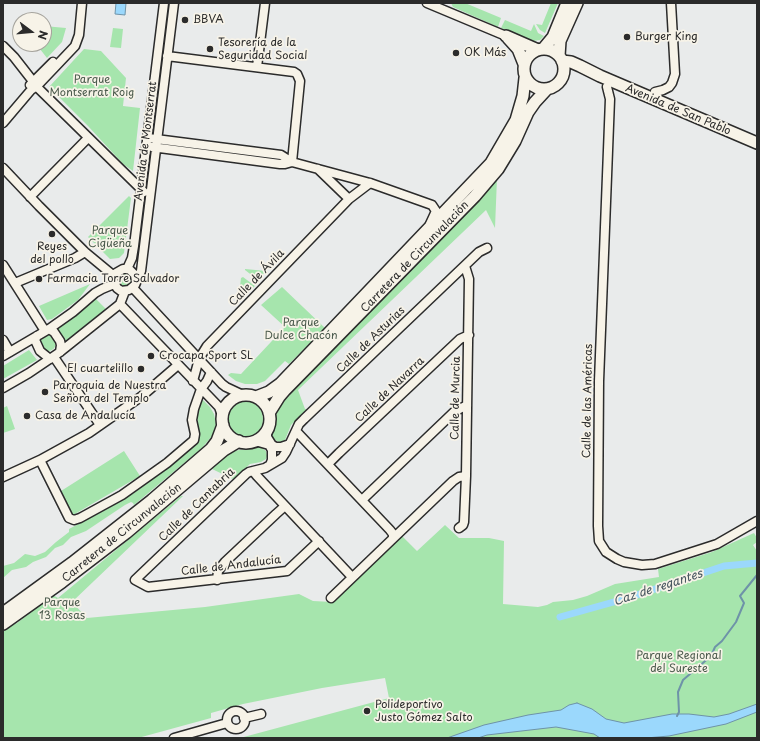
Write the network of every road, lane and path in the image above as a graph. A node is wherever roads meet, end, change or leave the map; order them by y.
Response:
1 (78, 3) edge
2 (82, 3) edge
3 (164, 3) edge
4 (174, 3) edge
5 (265, 3) edge
6 (427, 3) edge
7 (567, 3) edge
8 (577, 3) edge
9 (671, 3) edge
10 (506, 36) junction
11 (3, 46) edge
12 (540, 49) junction
13 (167, 56) junction
14 (561, 58) junction
15 (524, 64) junction
16 (257, 67) junction
17 (600, 76) junction
18 (525, 78) junction
19 (562, 78) junction
20 (35, 84) junction
21 (607, 87) dead end
22 (547, 89) junction
23 (655, 92) dead end
24 (3, 117) edge
25 (3, 123) edge
26 (88, 138) junction
27 (147, 142) junction
28 (757, 143) edge
29 (157, 144) junction
30 (292, 162) junction
31 (3, 168) edge
32 (317, 168) junction
33 (357, 179) junction
34 (370, 183) junction
35 (141, 189) junction
36 (30, 197) junction
37 (150, 198) junction
38 (350, 199) junction
39 (428, 228) junction
40 (487, 248) dead end
41 (85, 252) junction
42 (3, 264) edge
43 (465, 266) junction
44 (127, 269) junction
45 (114, 280) junction
46 (14, 283) junction
47 (132, 287) junction
48 (120, 304) junction
49 (47, 330) junction
50 (469, 335) junction
51 (37, 336) junction
52 (3, 340) edge
53 (6, 354) edge
54 (54, 356) junction
55 (200, 359) junction
56 (178, 365) junction
57 (211, 372) junction
58 (193, 381) junction
59 (3, 388) edge
60 (201, 389) junction
61 (242, 395) junction
62 (256, 397) junction
63 (467, 405) junction
64 (269, 413) junction
65 (223, 420) junction
66 (100, 425) junction
67 (267, 429) junction
68 (296, 432) junction
69 (238, 441) junction
70 (255, 441) junction
71 (290, 444) junction
72 (282, 458) joint
73 (40, 460) junction
74 (328, 464) junction
75 (270, 465) junction
76 (253, 471) junction
77 (466, 476) junction
78 (3, 477) edge
79 (362, 500) junction
80 (286, 506) junction
81 (757, 521) edge
82 (459, 528) dead end
83 (393, 538) junction
84 (319, 541) junction
85 (352, 577) junction
86 (135, 580) joint
87 (217, 580) junction
88 (331, 598) dead end
89 (3, 613) edge
90 (3, 624) edge
91 (261, 714) dead end
92 (244, 718) junction
93 (227, 723) junction
94 (174, 738) edge

1 - 20 street
2 - 20 street
3 - 27 street, Avenida de Montserrat
4 - 13 street, Avenida de Montserrat
5 - 16 street
6 - 10 street
7 - 12 main road
8 - 14 main road
9 - 23 street
10 - 12 main road
10 - 15 main road
11 - 20 street
12 - 14 main road
12 - 15 main road
13 - 16 street
13 - 29 street, Avenida de Montserrat
14 - 17 main road, Avenida de San Pablo
14 - 19 main road
15 - 18 main road
16 - 30 street
17 - 19 main road, Avenida de San Pablo
17 - 28 main road, Avenida de San Pablo
18 - 22 main road
18 - 39 main road, Carretera de Circunvalación
19 - 22 main road
20 - 24 street
20 - 25 street
20 - 26 street
21 - 81 street, Calle de las Américas
22 - 64 main road, Carretera de Circunvalación
26 - 35 street
26 - 36 street
27 - 29 street
27 - 35 street, Avenida de Montserrat
29 - 30 street
29 - 37 street, Avenida de Montserrat
30 - 32 street
31 - 36 street
32 - 33 street
32 - 38 street
33 - 34 street
33 - 38 street, Calle de Ávila
34 - 38 street, Calle de Ávila
34 - 39 street
35 - 37 street
35 - 44 street, Avenida de Montserrat
36 - 41 street
37 - 47 street, Avenida de Montserrat
38 - 55 street, Calle de Ávila
39 - 62 main road, Carretera de Circunvalación
40 - 43 street, Calle de Asturias
41 - 45 street
41 - 46 street
42 - 46 street
43 - 50 street, Calle de Murcia
43 - 68 street, Calle de Asturias
44 - 45 street
44 - 47 street
45 - 47 street
45 - 49 street
46 - 49 street
47 - 48 street, Avenida de Montserrat
47 - 55 street
48 - 54 street
48 - 56 street
49 - 51 street
49 - 54 street
50 - 63 street, Calle de Murcia
50 - 74 street, Calle de Navarra
51 - 53 street
51 - 54 street
52 - 53 street
54 - 59 street
54 - 66 street
55 - 57 street
55 - 58 street, Calle de Ávila
56 - 58 street
56 - 66 street
57 - 60 street
57 - 61 street
58 - 60 street
60 - 65 street
60 - 73 street
61 - 62 main road
61 - 65 main road
62 - 64 main road
63 - 77 street, Calle de Murcia
63 - 79 street
64 - 67 main road
65 - 69 main road
65 - 89 main road, Carretera de Circunvalación
66 - 73 street
67 - 70 main road
67 - 71 street
68 - 71 street, Calle de Asturias
68 - 74 street
69 - 70 main road
69 - 90 main road, Carretera de Circunvalación
70 - 75 street
71 - 72 street, Calle de Asturias
72 - 75 street, Calle de Cantabria
73 - 78 street
74 - 79 street
75 - 76 street, Calle de Cantabria
76 - 80 street
76 - 86 street, Calle de Cantabria
77 - 82 street, Calle de Murcia
77 - 83 street
79 - 83 street
80 - 84 street
80 - 87 street
83 - 85 street
84 - 85 street
84 - 87 street, Calle de Andalucía
85 - 88 street
86 - 87 street, Calle de Andalucía
91 - 92 street
92 - 93 street
92 - 93 street
93 - 94 street

